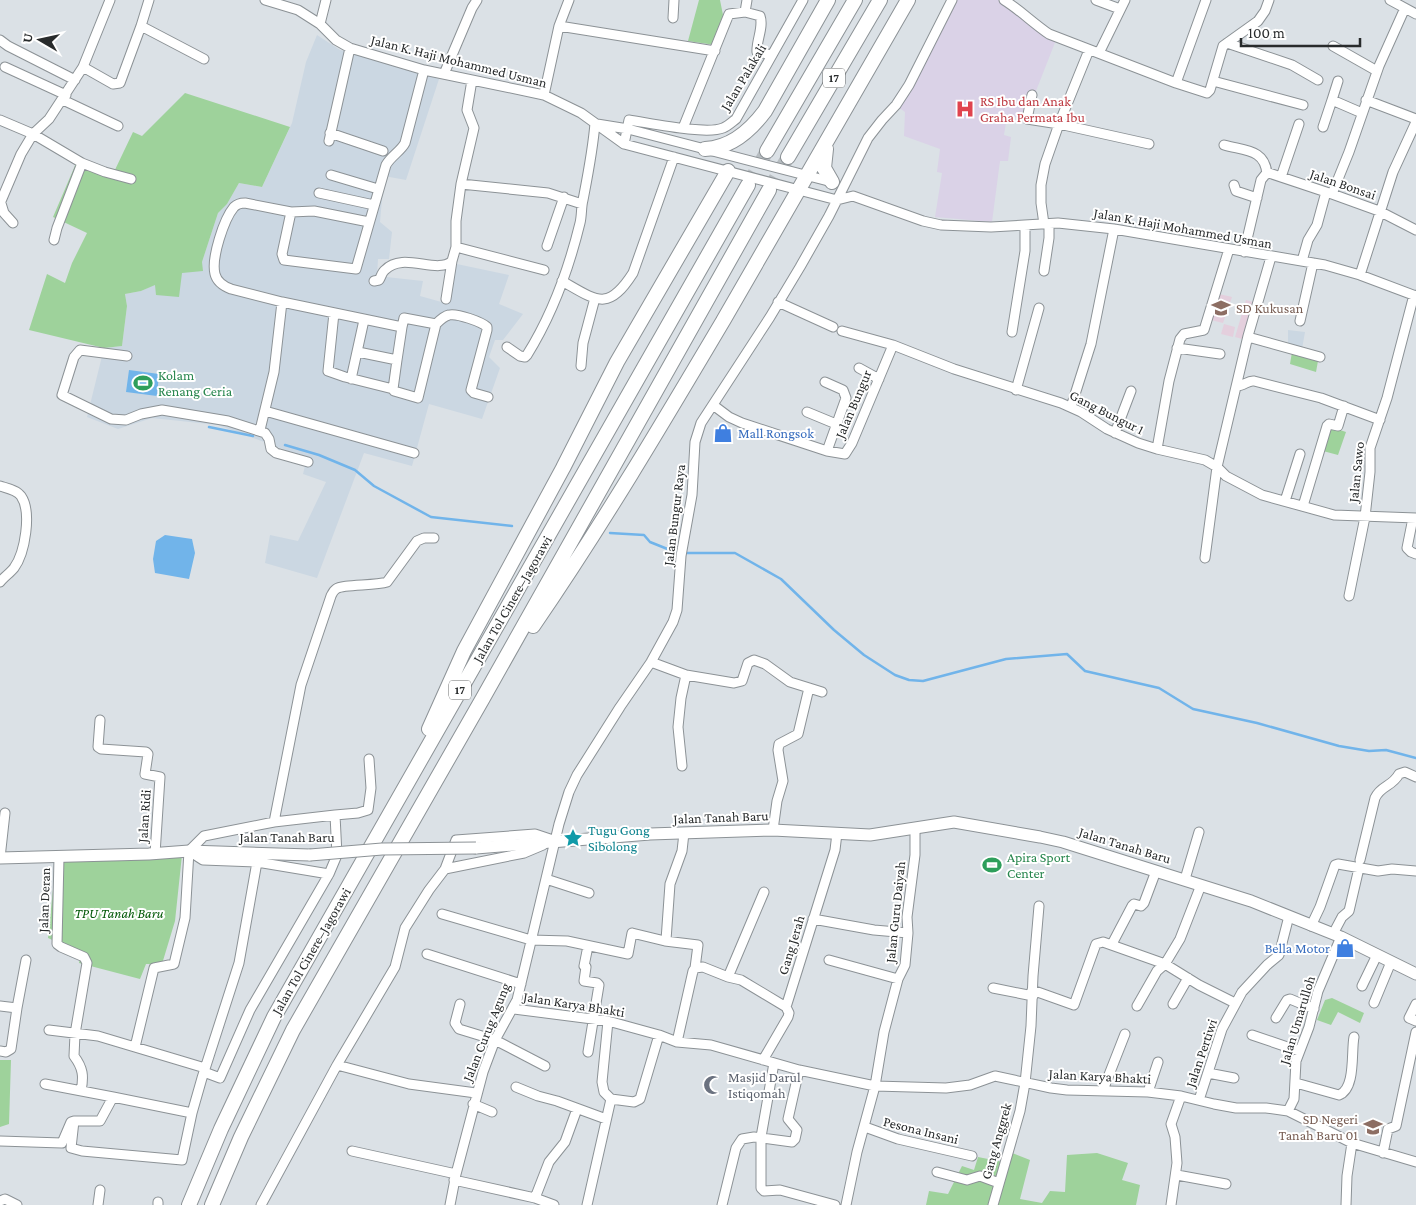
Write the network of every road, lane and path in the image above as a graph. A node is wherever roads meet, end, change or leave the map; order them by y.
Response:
1 (110, 0) edge
2 (149, 0) edge
3 (265, 0) edge
4 (326, 0) edge
5 (477, 0) edge
6 (569, 0) edge
7 (674, 0) edge
8 (747, 0) edge
9 (803, 0) edge
10 (828, 0) edge
11 (855, 0) edge
12 (880, 0) edge
13 (908, 0) edge
14 (952, 0) edge
15 (1004, 0) edge
16 (1096, 0) edge
17 (1125, 0) edge
18 (1206, 0) edge
19 (1269, 0) edge
20 (1390, 0) edge
21 (1405, 8) junction
22 (1120, 9) junction
23 (745, 12) junction
24 (1416, 14) edge
25 (673, 18) dead end
26 (320, 24) junction
27 (141, 26) junction
28 (560, 26) junction
29 (0, 40) edge
30 (1227, 43) junction
31 (1333, 46) dead end
32 (350, 48) junction
33 (1090, 50) junction
34 (715, 51) junction
35 (1099, 53) junction
36 (772, 55) junction
37 (204, 59) dead end
38 (5, 67) dead end
39 (83, 68) junction
40 (424, 70) junction
41 (1377, 71) junction
42 (444, 74) junction
43 (75, 80) junction
44 (472, 80) junction
45 (1318, 80) dead end
46 (1213, 82) junction
47 (1338, 82) dead end
48 (1176, 83) junction
49 (544, 95) junction
50 (1032, 95) dead end
51 (64, 97) junction
52 (1332, 100) junction
53 (1366, 100) junction
54 (1303, 106) dead end
55 (1362, 113) junction
56 (0, 120) edge
57 (1416, 121) edge
58 (594, 123) junction
59 (1059, 124) junction
60 (1299, 124) dead end
61 (118, 126) dead end
62 (1323, 127) dead end
63 (683, 128) junction
64 (628, 129) junction
65 (33, 134) junction
66 (830, 139) junction
67 (624, 144) junction
68 (1149, 144) dead end
69 (1224, 145) dead end
70 (705, 149) junction
71 (383, 151) dead end
72 (767, 151) tunnel mouth
73 (674, 157) junction
74 (788, 157) tunnel mouth
75 (82, 163) junction
76 (728, 171) junction
77 (808, 175) junction
78 (331, 176) dead end
79 (1264, 177) junction
80 (1281, 177) junction
81 (131, 179) dead end
82 (461, 184) junction
83 (838, 184) junction
84 (748, 185) tunnel mouth
85 (1234, 185) dead end
86 (378, 189) junction
87 (800, 189) junction
88 (769, 190) tunnel mouth
89 (320, 193) dead end
90 (1329, 193) junction
91 (853, 196) junction
92 (564, 198) junction
93 (1257, 198) junction
94 (0, 200) edge
95 (838, 200) junction
96 (582, 204) junction
97 (374, 205) junction
98 (291, 212) junction
99 (1379, 212) junction
100 (369, 222) junction
101 (13, 223) dead end
102 (1047, 224) junction
103 (1025, 226) junction
104 (1114, 229) junction
105 (1416, 230) edge
106 (54, 240) dead end
107 (547, 246) dead end
108 (456, 247) junction
109 (1229, 249) junction
110 (1244, 252) junction
111 (1270, 257) junction
112 (452, 261) junction
113 (1302, 261) junction
114 (1313, 263) junction
115 (544, 270) dead end
116 (1044, 271) dead end
117 (1360, 275) junction
118 (374, 280) dead end
119 (562, 281) junction
120 (1415, 295) edge
121 (595, 298) junction
122 (446, 299) dead end
123 (282, 302) junction
124 (778, 302) junction
125 (1039, 308) dead end
126 (334, 313) junction
127 (364, 320) junction
128 (1300, 321) dead end
129 (436, 324) junction
130 (402, 327) junction
131 (832, 327) dead end
132 (842, 331) dead end
133 (1012, 332) dead end
134 (1248, 337) junction
135 (893, 344) junction
136 (507, 347) dead end
137 (1177, 348) junction
138 (358, 352) junction
139 (1220, 354) dead end
140 (127, 356) dead end
141 (1320, 357) dead end
142 (397, 360) junction
143 (581, 366) dead end
144 (859, 368) dead end
145 (351, 379) junction
146 (879, 379) junction
147 (825, 382) dead end
148 (1237, 386) junction
149 (393, 389) junction
150 (1016, 390) junction
151 (1131, 391) dead end
152 (488, 397) dead end
153 (713, 405) junction
154 (1344, 406) junction
155 (1071, 407) junction
156 (265, 412) junction
157 (806, 412) dead end
158 (1380, 420) junction
159 (836, 424) junction
160 (260, 430) junction
161 (1115, 433) junction
162 (1157, 449) junction
163 (827, 451) junction
164 (414, 453) dead end
165 (1300, 454) dead end
166 (308, 462) dead end
167 (1217, 466) junction
168 (0, 486) edge
169 (1285, 502) junction
170 (1302, 506) junction
171 (1365, 517) junction
172 (1415, 518) edge
173 (434, 538) dead end
174 (1416, 554) edge
175 (1204, 558) dead end
176 (0, 582) edge
177 (1349, 596) dead end
178 (651, 662) junction
179 (686, 675) junction
180 (809, 688) junction
181 (822, 692) dead end
182 (483, 698) junction
183 (100, 720) dead end
184 (369, 759) dead end
185 (682, 766) dead end
186 (1416, 778) edge
187 (396, 802) junction
188 (5, 813) dead end
189 (335, 815) junction
190 (274, 822) junction
191 (773, 828) junction
192 (915, 828) junction
193 (1199, 832) dead end
194 (684, 833) junction
195 (838, 833) junction
196 (555, 841) junction
197 (188, 851) junction
198 (155, 854) junction
199 (59, 857) junction
200 (0, 858) edge
201 (257, 862) junction
202 (1359, 864) junction
203 (445, 869) junction
204 (1156, 871) junction
205 (1416, 871) edge
206 (329, 874) junction
207 (1185, 876) junction
208 (546, 879) junction
209 (1201, 884) junction
210 (764, 892) dead end
211 (589, 893) dead end
212 (1039, 906) dead end
213 (442, 914) dead end
214 (1289, 916) junction
215 (813, 919) junction
216 (1313, 923) junction
217 (908, 933) junction
218 (1337, 934) junction
219 (531, 940) junction
220 (666, 940) junction
221 (1112, 944) junction
222 (588, 946) junction
223 (427, 954) dead end
224 (1376, 955) junction
225 (26, 960) dead end
226 (829, 960) dead end
227 (1391, 962) junction
228 (1165, 964) junction
229 (695, 968) junction
230 (1416, 974) edge
231 (728, 977) junction
232 (1188, 978) junction
233 (898, 979) junction
234 (521, 984) junction
235 (1362, 986) dead end
236 (993, 988) dead end
237 (1033, 993) junction
238 (1235, 1003) junction
239 (1374, 1003) dead end
240 (460, 1004) dead end
241 (1173, 1004) dead end
242 (1416, 1004) edge
243 (0, 1006) edge
244 (1136, 1006) dead end
245 (786, 1007) junction
246 (17, 1008) junction
247 (514, 1009) junction
248 (1314, 1009) junction
249 (1276, 1018) dead end
250 (594, 1019) junction
251 (1413, 1019) edge
252 (608, 1021) junction
253 (49, 1030) dead end
254 (1416, 1032) edge
255 (75, 1034) junction
256 (659, 1034) junction
257 (1125, 1034) dead end
258 (1252, 1035) dead end
259 (1354, 1037) dead end
260 (495, 1040) junction
261 (677, 1042) junction
262 (135, 1047) junction
263 (0, 1051) edge
264 (1299, 1051) junction
265 (588, 1052) dead end
266 (764, 1060) junction
267 (1158, 1062) dead end
268 (774, 1063) junction
269 (337, 1066) junction
270 (545, 1066) dead end
271 (799, 1070) junction
272 (203, 1073) junction
273 (1208, 1073) junction
274 (1234, 1078) dead end
275 (1025, 1083) junction
276 (1296, 1083) junction
277 (45, 1084) dead end
278 (875, 1086) junction
279 (516, 1087) dead end
280 (1104, 1090) junction
281 (81, 1091) junction
282 (1148, 1092) junction
283 (476, 1093) junction
284 (1181, 1096) junction
285 (113, 1097) junction
286 (611, 1099) junction
287 (1199, 1100) junction
288 (474, 1104) junction
289 (577, 1109) junction
290 (1288, 1111) junction
291 (492, 1112) dead end
292 (192, 1113) junction
293 (606, 1119) junction
294 (74, 1121) junction
295 (865, 1127) junction
296 (761, 1137) junction
297 (0, 1141) edge
298 (1352, 1143) junction
299 (352, 1151) dead end
300 (1383, 1153) junction
301 (972, 1156) dead end
302 (1416, 1162) edge
303 (937, 1172) dead end
304 (1176, 1175) junction
305 (455, 1177) junction
306 (999, 1183) junction
307 (1226, 1184) dead end
308 (100, 1190) dead end
309 (535, 1198) junction
310 (0, 1200) edge
311 (17, 1205) edge
312 (98, 1205) edge
313 (189, 1205) edge
314 (212, 1205) edge
315 (260, 1205) edge
316 (450, 1205) edge
317 (554, 1205) edge
318 (587, 1205) edge
319 (722, 1205) edge
320 (835, 1205) edge
321 (846, 1205) edge
322 (993, 1205) edge
323 (1171, 1205) edge
324 (1346, 1205) edge

1 - 39 street
2 - 27 street
3 - 26 street, Jalan K. Haji Mohammed Usman
4 - 26 street
5 - 42 street
6 - 28 street
7 - 25 street
8 - 23 street
9 - 36 street, Jalan Palakali
10 - 70 highway
11 - 72 highway, 17
12 - 74 highway, 17
13 - 66 highway
14 - 83 street, Jalan Bungur Raya
15 - 33 street
16 - 22 street
17 - 22 street
18 - 48 street
19 - 30 street
20 - 21 street
21 - 24 street
21 - 41 street
22 - 35 street
23 - 34 street
23 - 36 street
26 - 32 street, Jalan K. Haji Mohammed Usman
27 - 37 street
27 - 39 street
28 - 34 street
28 - 49 street
29 - 43 street
30 - 45 street
30 - 46 street
31 - 41 street
32 - 40 street, Jalan K. Haji Mohammed Usman
32 - 71 street
33 - 35 street
33 - 59 street
34 - 63 street
35 - 48 street
36 - 63 street, Jalan Palakali
38 - 51 street
39 - 43 street
40 - 42 street, Jalan K. Haji Mohammed Usman
40 - 86 street
41 - 53 street
42 - 44 street, Jalan K. Haji Mohammed Usman
43 - 51 street
44 - 49 street, Jalan K. Haji Mohammed Usman
44 - 82 street
46 - 48 street
46 - 54 street
47 - 52 street
49 - 58 street, Jalan K. Haji Mohammed Usman
50 - 59 street
51 - 61 street
51 - 65 street
52 - 55 street
52 - 62 street
53 - 55 street
53 - 57 street
55 - 90 street
56 - 65 street
57 - 99 street
58 - 64 street, Jalan K. Haji Mohammed Usman
58 - 67 street, Jalan K. Haji Mohammed Usman
58 - 96 street
59 - 68 street
59 - 102 street
60 - 80 street
63 - 64 street, Jalan Palakali
64 - 67 street
64 - 70 street, Jalan K. Haji Mohammed Usman
65 - 75 street
65 - 94 street
66 - 77 highway
66 - 83 highway
67 - 73 street, Jalan K. Haji Mohammed Usman
69 - 79 street
70 - 77 street, Jalan K. Haji Mohammed Usman
73 - 76 street, Jalan K. Haji Mohammed Usman
73 - 121 street
75 - 81 street
75 - 106 street
76 - 87 street, Jalan K. Haji Mohammed Usman
76 - 187 highway
77 - 83 street, Jalan K. Haji Mohammed Usman
77 - 87 highway
78 - 86 street
79 - 80 street, Jalan Bonsai
79 - 93 street
80 - 90 street, Jalan Bonsai
82 - 92 street
82 - 108 street
83 - 91 street
83 - 95 street, Jalan Bungur Raya
84 - 187 highway, Jalan Tol Cinere–Jagorawi / 17
85 - 93 street
86 - 97 street
87 - 95 street, Jalan K. Haji Mohammed Usman
87 - 182 highway
88 - 182 highway, Jalan Tol Cinere–Jagorawi / 17
89 - 97 street
90 - 99 street, Jalan Bonsai
90 - 113 street
91 - 95 street
91 - 103 street, Jalan K. Haji Mohammed Usman
92 - 96 street
92 - 107 street
93 - 110 street
94 - 101 street
95 - 124 street, Jalan Bungur Raya
96 - 119 street
97 - 100 street
98 - 100 street
98 - 100 street
98 - 123 street
99 - 105 street, Jalan Bonsai
99 - 117 street
102 - 103 street, Jalan K. Haji Mohammed Usman
102 - 104 street, Jalan K. Haji Mohammed Usman
102 - 116 street
103 - 133 street
104 - 109 street, Jalan K. Haji Mohammed Usman
104 - 155 street
108 - 112 street
108 - 115 street
109 - 110 street, Jalan K. Haji Mohammed Usman
109 - 137 street
110 - 111 street, Jalan K. Haji Mohammed Usman
111 - 113 street, Jalan K. Haji Mohammed Usman
111 - 134 street
112 - 118 street
112 - 122 street
113 - 114 street, Jalan K. Haji Mohammed Usman
114 - 117 street, Jalan K. Haji Mohammed Usman
114 - 128 street
117 - 120 street, Jalan K. Haji Mohammed Usman
119 - 121 street
119 - 136 street
120 - 158 street, Jalan Sawo
121 - 143 street
123 - 126 street
123 - 156 street
124 - 131 street
124 - 153 street, Jalan Bungur Raya
125 - 150 street
126 - 127 street
126 - 145 street
127 - 130 street
127 - 138 street
129 - 130 street
129 - 149 street
129 - 152 street
130 - 142 street
132 - 135 street, Gang Bungur 1
134 - 141 street
134 - 148 street
135 - 146 street, Jalan Bungur
135 - 150 street, Gang Bungur 1
137 - 139 street
137 - 162 street
138 - 142 street
138 - 145 street
140 - 160 street
142 - 149 street
144 - 146 street
145 - 149 street
146 - 163 street, Jalan Bungur
147 - 159 street
148 - 154 street
148 - 167 street
150 - 155 street, Gang Bungur 1
151 - 161 street
153 - 163 street, Jalan Bungur
153 - 178 street, Jalan Bungur Raya
154 - 158 street
154 - 170 street
155 - 161 street, Gang Bungur 1
156 - 160 street
156 - 164 street
157 - 159 street
158 - 171 street, Jalan Sawo
159 - 163 street
160 - 166 street
161 - 162 street, Gang Bungur 1
162 - 167 street, Gang Bungur 1
165 - 169 street
167 - 169 street, Gang Bungur 1
167 - 175 street
168 - 176 street
169 - 170 street, Gang Bungur 1
170 - 171 street, Gang Bungur 1
171 - 172 street, Gang Bungur 1
171 - 177 street, Jalan Sawo
172 - 174 street
173 - 190 street
178 - 179 street
178 - 196 street, Jalan Bungur Raya
179 - 180 street
179 - 185 street
180 - 181 street
180 - 191 street
182 - 314 highway, Jalan Tol Cinere–Jagorawi / 17
183 - 198 street, Jalan Ridi
184 - 189 street
186 - 202 street, Jalan Umarulloh
187 - 313 highway, Jalan Tol Cinere–Jagorawi / 17
188 - 200 street
189 - 190 street
189 - 206 street
190 - 197 street
191 - 194 main road, Jalan Tanah Baru
191 - 195 main road, Jalan Tanah Baru
192 - 195 main road, Jalan Tanah Baru
192 - 204 main road, Jalan Tanah Baru
192 - 217 street, Jalan Guru Daiyah
193 - 207 street
194 - 196 main road, Jalan Tanah Baru
194 - 220 street
195 - 215 street, Gang Jerah
196 - 197 main road, Jalan Tanah Baru, bridge
196 - 203 street
196 - 203 street
196 - 208 street, Jalan Curug Agung
197 - 198 main road, Jalan Tanah Baru
197 - 201 street
197 - 262 street
198 - 199 main road, Jalan Tanah Baru
199 - 200 main road, Jalan Tanah Baru
199 - 255 street, Jalan Deran
201 - 206 street
201 - 272 street
202 - 205 street
202 - 216 street
202 - 218 street, Jalan Umarulloh
203 - 269 street
204 - 207 main road, Jalan Tanah Baru
204 - 221 street
206 - 272 street
207 - 209 main road, Jalan Tanah Baru
208 - 211 street
208 - 219 street, Jalan Curug Agung
209 - 214 main road, Jalan Tanah Baru
209 - 228 street
210 - 231 street
212 - 237 street, Gang Anggrek
213 - 219 street
214 - 216 main road, Jalan Tanah Baru
214 - 238 street, Jalan Pertiwi
215 - 217 street
215 - 245 street, Gang Jerah
216 - 218 main road, Jalan Tanah Baru
217 - 233 street, Jalan Guru Daiyah
218 - 224 main road, Jalan Tanah Baru
218 - 248 street, Jalan Umarulloh
219 - 222 street
219 - 234 street, Jalan Curug Agung
220 - 222 street
220 - 229 street
221 - 228 street
221 - 237 street
222 - 250 street
223 - 234 street
224 - 227 main road, Jalan Tanah Baru
224 - 235 street
225 - 246 street
226 - 233 street
227 - 230 main road, Jalan Tanah Baru
227 - 239 street
228 - 232 street
228 - 244 street
229 - 231 street
229 - 261 street
231 - 245 street
232 - 238 street
232 - 241 street
233 - 278 street, Jalan Guru Daiyah
234 - 247 street, Jalan Curug Agung
236 - 237 street
237 - 275 street, Gang Anggrek
238 - 273 street, Jalan Pertiwi
240 - 260 street
242 - 251 street
243 - 246 street
245 - 266 street, Gang Jerah
246 - 263 street
247 - 250 street, Jalan Karya Bhakti
247 - 260 street, Jalan Curug Agung
248 - 249 street
248 - 264 street, Jalan Umarulloh
250 - 252 street, Jalan Karya Bhakti
250 - 265 street
252 - 256 street, Jalan Karya Bhakti
252 - 286 street
253 - 255 street
254 - 300 street
255 - 262 street
255 - 281 street
256 - 261 street, Jalan Karya Bhakti
256 - 286 street
257 - 280 street
258 - 264 street
259 - 276 street
260 - 270 street
260 - 283 street, Jalan Curug Agung
261 - 266 street, Jalan Karya Bhakti
262 - 272 street
264 - 276 street, Jalan Umarulloh
266 - 268 street, Jalan Karya Bhakti
267 - 282 street
268 - 271 street, Jalan Karya Bhakti
268 - 296 street
269 - 283 street
269 - 315 street
271 - 278 street, Jalan Karya Bhakti
271 - 296 street
272 - 292 street
273 - 274 street
273 - 287 street, Jalan Pertiwi
275 - 278 street, Jalan Karya Bhakti
275 - 280 street, Jalan Karya Bhakti
275 - 306 street, Gang Anggrek
276 - 290 street, Jalan Umarulloh
277 - 281 street
278 - 295 street, Jalan Guru Daiyah
279 - 289 street
280 - 282 street, Jalan Karya Bhakti
281 - 285 street
282 - 284 street, Jalan Karya Bhakti
283 - 288 street, Jalan Curug Agung
284 - 287 street, Jalan Karya Bhakti
284 - 304 street
285 - 292 street
285 - 294 street
286 - 293 street
287 - 290 street, Jalan Karya Bhakti
288 - 291 street
288 - 305 street, Jalan Curug Agung
289 - 293 street
289 - 309 street
290 - 298 street, Jalan Karya Bhakti
292 - 294 street
293 - 318 street
294 - 297 street
295 - 301 street, Pesona Insani
295 - 321 street, Jalan Guru Daiyah
296 - 319 street
296 - 320 street
298 - 300 street, Jalan Karya Bhakti
298 - 324 street
299 - 305 street
300 - 302 street, Jalan Karya Bhakti
303 - 306 street
304 - 307 street
304 - 323 street
305 - 309 street
305 - 316 street, Jalan Curug Agung
306 - 322 street, Gang Anggrek
308 - 312 street
309 - 317 street
310 - 311 street

